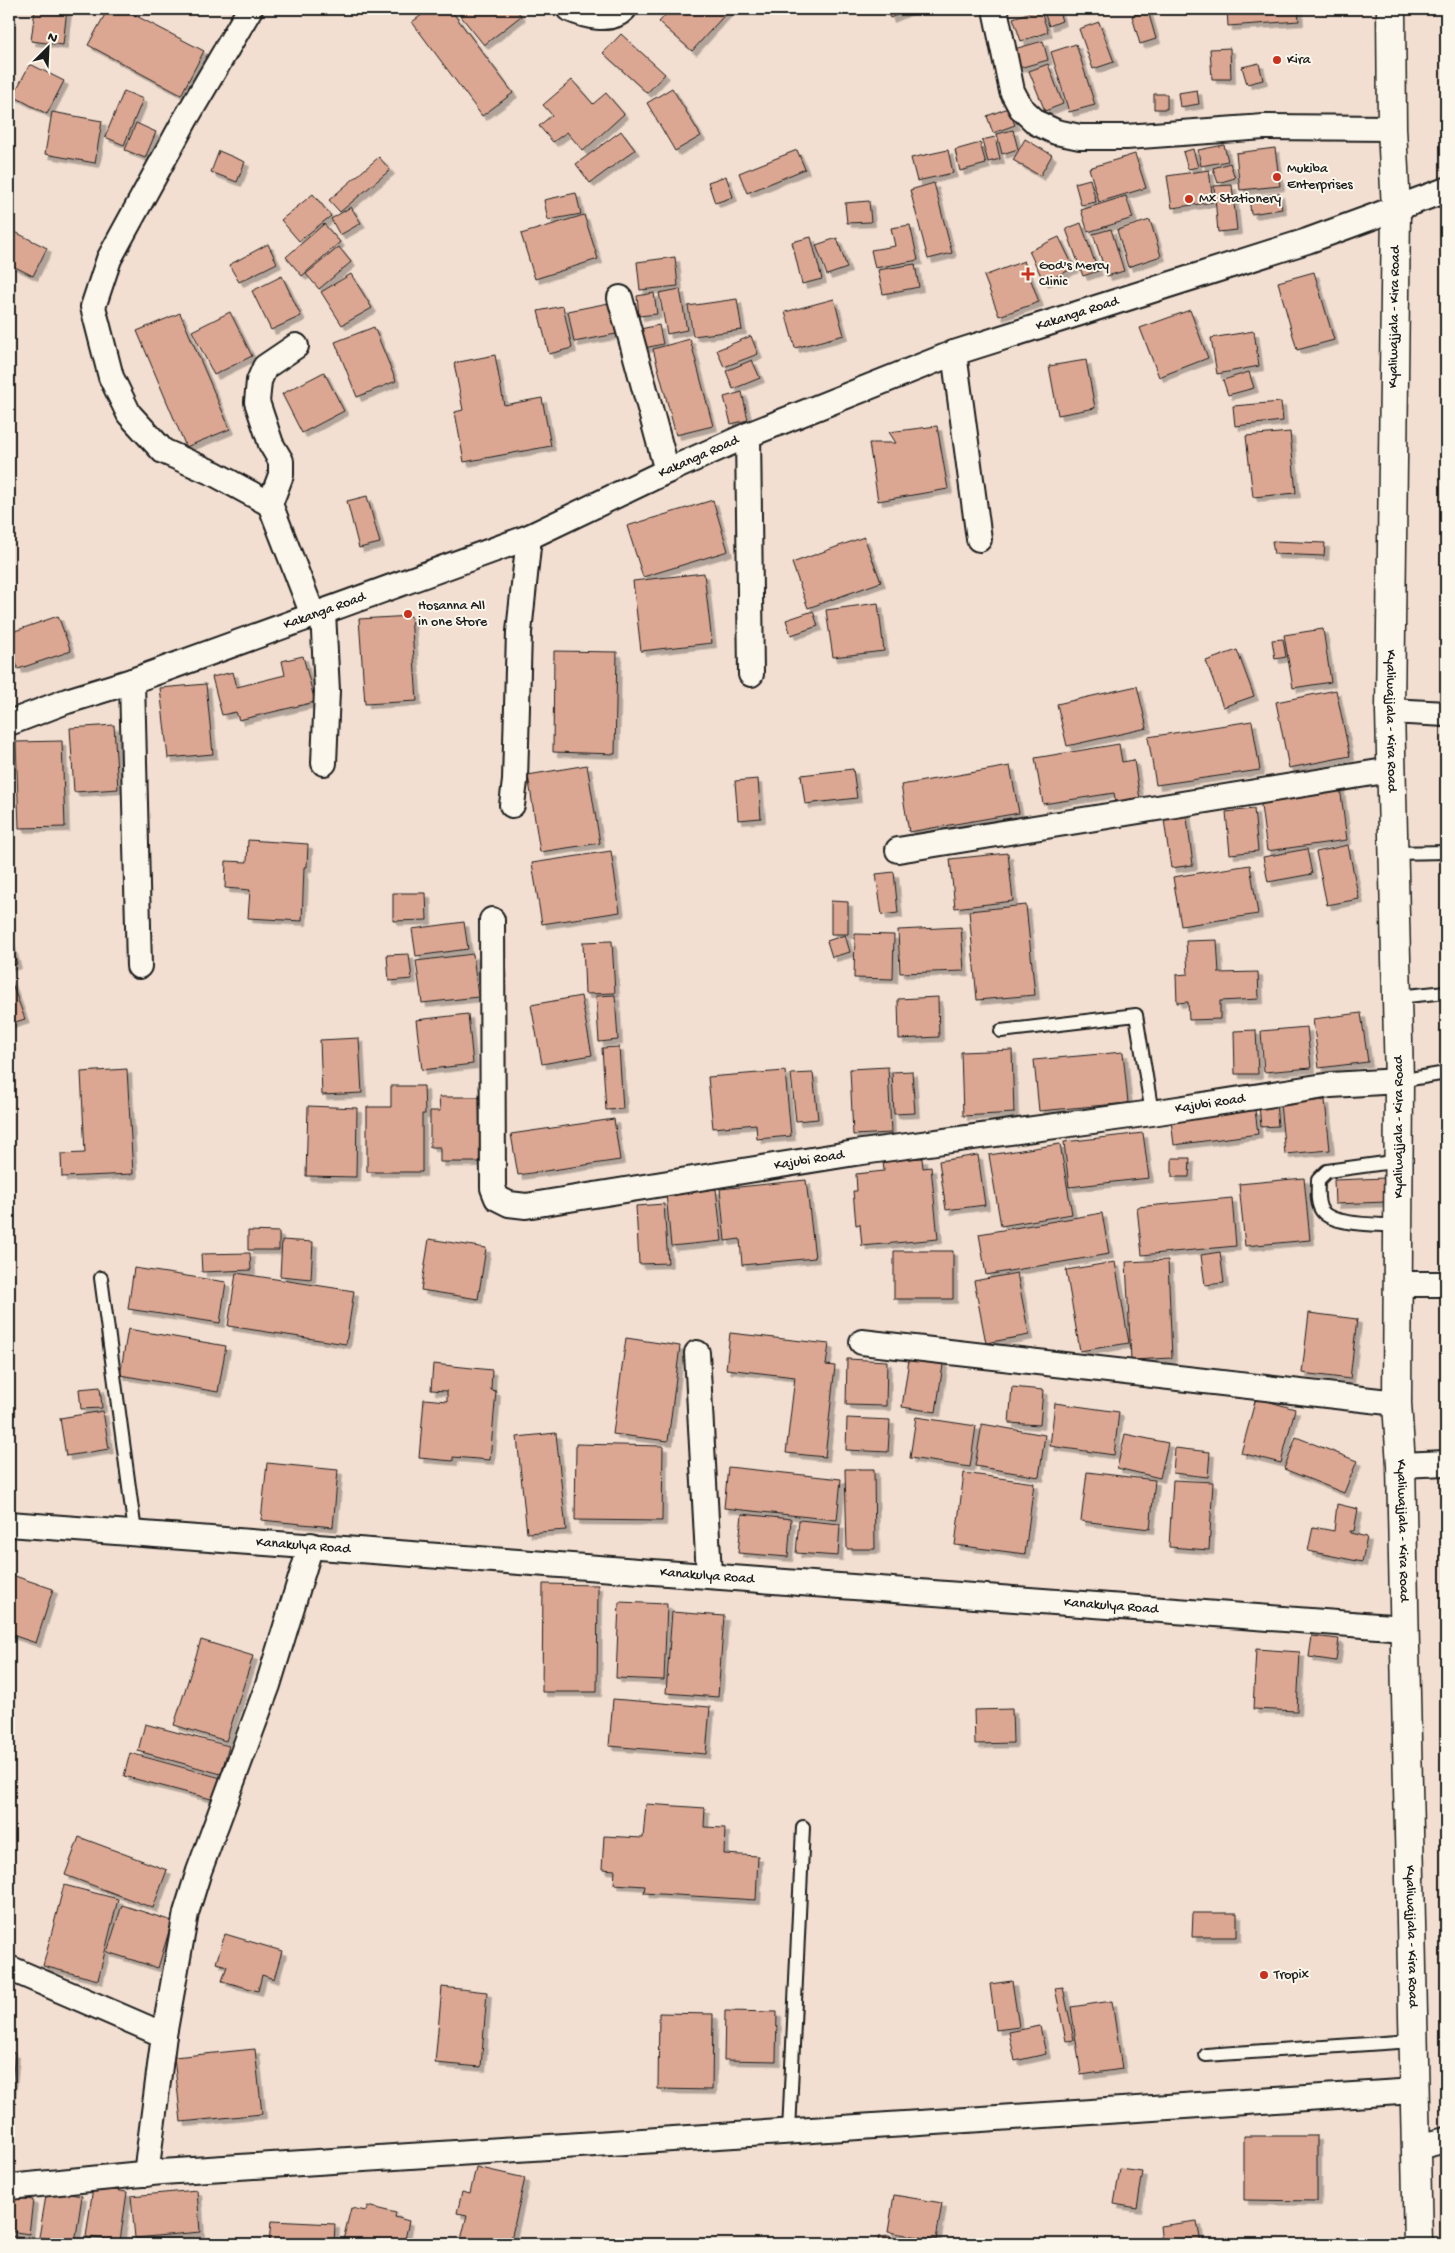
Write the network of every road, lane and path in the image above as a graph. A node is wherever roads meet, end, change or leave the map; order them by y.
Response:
1 (250, 9) edge
2 (569, 9) edge
3 (624, 9) edge
4 (995, 9) edge
5 (1391, 9) edge
6 (1392, 128) junction
7 (1446, 190) edge
8 (1396, 210) junction
9 (620, 298) dead end
10 (296, 346) dead end
11 (954, 354) junction
12 (748, 435) junction
13 (667, 471) junction
14 (270, 504) junction
15 (529, 537) junction
16 (979, 538) dead end
17 (318, 614) junction
18 (752, 674) dead end
19 (132, 681) junction
20 (1390, 711) junction
21 (1446, 714) edge
22 (9, 723) edge
23 (324, 763) dead end
24 (1392, 770) junction
25 (512, 805) dead end
26 (898, 850) dead end
27 (1446, 852) edge
28 (1394, 853) junction
29 (492, 920) dead end
30 (139, 966) dead end
31 (1446, 992) edge
32 (1397, 998) junction
33 (1001, 1031) dead end
34 (1446, 1072) edge
35 (1399, 1081) junction
36 (1152, 1113) junction
37 (1399, 1161) junction
38 (1399, 1226) junction
39 (101, 1278) dead end
40 (1398, 1284) junction
41 (1446, 1284) edge
42 (862, 1342) dead end
43 (697, 1352) dead end
44 (1397, 1403) junction
45 (1446, 1463) edge
46 (1401, 1465) junction
47 (9, 1524) edge
48 (135, 1532) junction
49 (311, 1545) junction
50 (709, 1575) junction
51 (1404, 1628) junction
52 (803, 1827) dead end
53 (9, 1968) edge
54 (164, 2036) junction
55 (1413, 2041) junction
56 (1206, 2055) dead end
57 (1415, 2091) junction
58 (789, 2132) junction
59 (1446, 2140) edge
60 (1417, 2147) junction
61 (146, 2174) junction
62 (9, 2187) edge
63 (1418, 2244) edge

1 - 14 street
2 - 3 street
4 - 6 street
5 - 6 street, Kyaliwajjala - Kira Road
6 - 8 street, Kyaliwajjala - Kira Road
7 - 8 street, Kakanga Road
8 - 11 street, Kakanga Road
8 - 20 street, Kyaliwajjala - Kira Road
9 - 13 street
10 - 14 street
11 - 12 street, Kakanga Road
11 - 16 street
12 - 13 street, Kakanga Road
12 - 18 street
13 - 15 street, Kakanga Road
14 - 17 street
15 - 17 street, Kakanga Road
15 - 25 street
17 - 19 street, Kakanga Road
17 - 23 street
19 - 22 street, Kakanga Road
19 - 30 street
20 - 21 street
20 - 24 street, Kyaliwajjala - Kira Road
24 - 26 street
24 - 28 street, Kyaliwajjala - Kira Road
27 - 28 lane
28 - 32 street, Kyaliwajjala - Kira Road
29 - 36 street, Kajubi Road
31 - 32 lane
32 - 35 street, Kyaliwajjala - Kira Road
33 - 36 lane
34 - 35 lane
35 - 36 street, Kajubi Road
35 - 37 street, Kyaliwajjala - Kira Road
37 - 38 street, Kyaliwajjala - Kira Road
37 - 38 lane
38 - 40 street, Kyaliwajjala - Kira Road
39 - 48 lane
40 - 41 street
40 - 44 street, Kyaliwajjala - Kira Road
42 - 44 street
43 - 50 street
44 - 46 street, Kyaliwajjala - Kira Road
45 - 46 street
46 - 51 street, Kyaliwajjala - Kira Road
47 - 48 street, Kanakulya Road
48 - 49 street, Kanakulya Road
49 - 50 street, Kanakulya Road
49 - 54 street
50 - 51 street, Kanakulya Road
51 - 55 street, Kyaliwajjala - Kira Road
52 - 58 lane
53 - 54 street
54 - 61 street
55 - 56 lane
55 - 57 street, Kyaliwajjala - Kira Road
57 - 58 street
57 - 60 street, Kyaliwajjala - Kira Road
58 - 61 street
59 - 60 street
60 - 63 street, Kyaliwajjala - Kira Road
61 - 62 street

